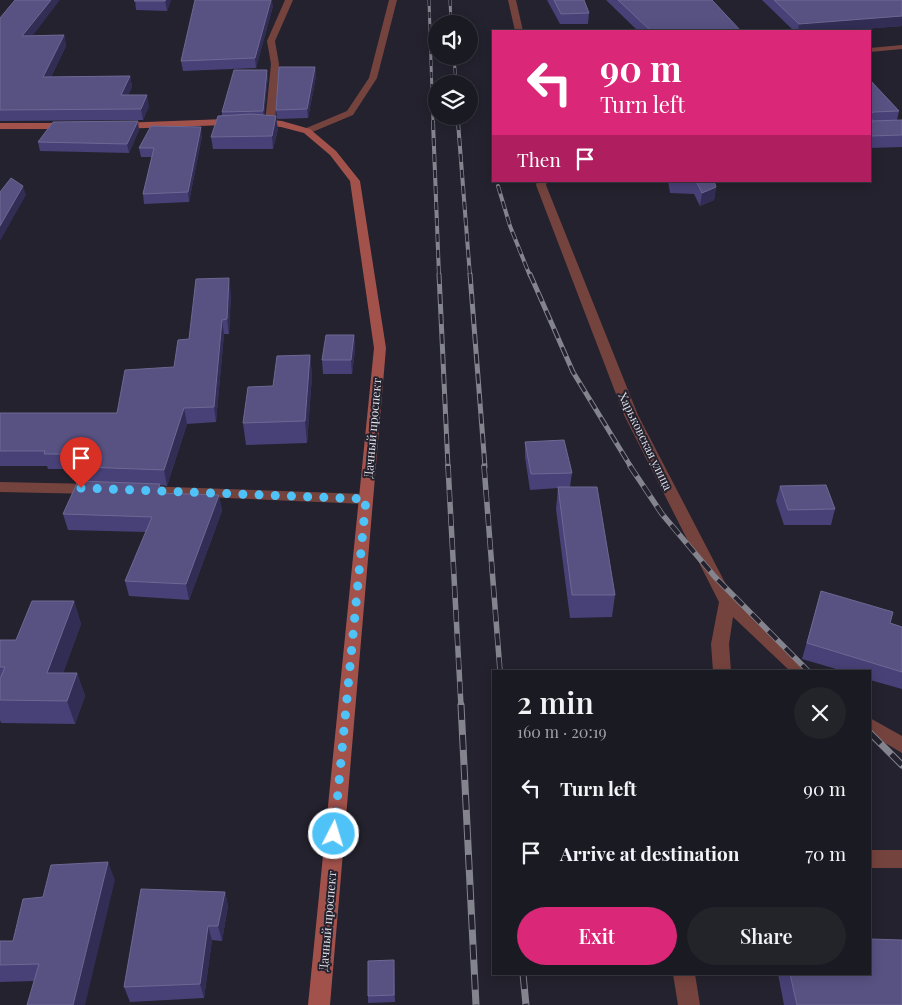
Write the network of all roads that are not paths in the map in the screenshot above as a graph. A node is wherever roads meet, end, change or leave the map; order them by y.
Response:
1 (289, 0) edge
2 (393, 0) edge
3 (512, 0) edge
4 (519, 30) edge
5 (902, 46) edge
6 (871, 50) edge
7 (270, 123) junction
8 (0, 126) edge
9 (77, 126) edge
10 (105, 126) edge
11 (307, 131) junction
12 (542, 182) edge
13 (0, 487) edge
14 (112, 489) edge
15 (132, 490) edge
16 (366, 499) junction
17 (727, 602) junction
18 (722, 670) edge
19 (799, 670) edge
20 (871, 726) edge
21 (902, 745) edge
22 (871, 859) edge
23 (902, 859) edge
24 (684, 975) edge
25 (319, 1005) edge
26 (689, 1005) edge

1 - 7 street
2 - 11 street
3 - 4 street
5 - 6 street
7 - 10 street
7 - 11 street
8 - 9 street
11 - 16 street, Дачный проспект
12 - 17 street, Харьковская улица
13 - 14 street
15 - 16 street
16 - 25 street, Дачный проспект
17 - 18 street
17 - 19 street, Харьковская улица
20 - 21 street
22 - 23 street
24 - 26 street

